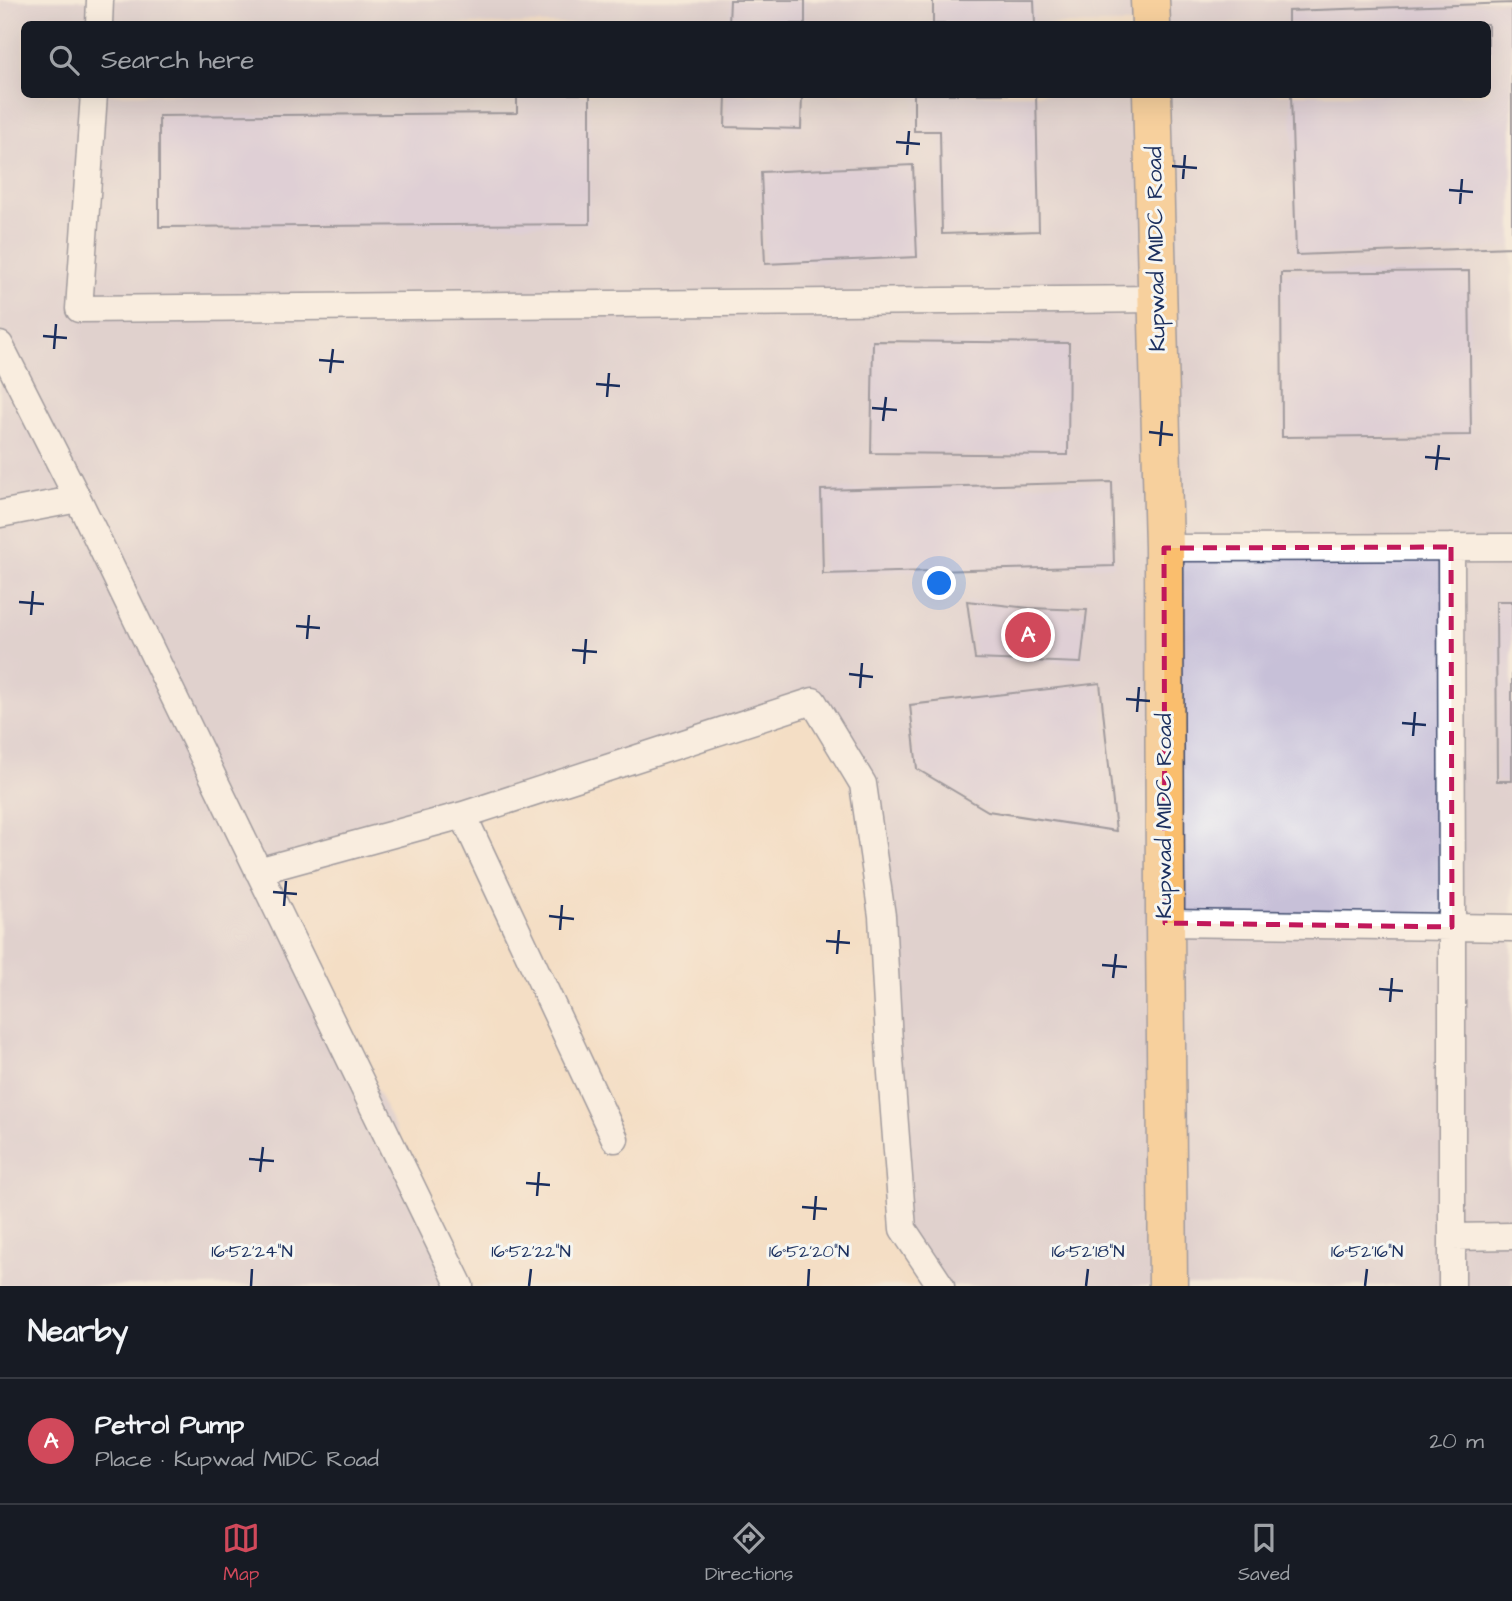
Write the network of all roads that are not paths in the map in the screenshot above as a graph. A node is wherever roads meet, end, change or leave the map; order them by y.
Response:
1 (100, 0) edge
2 (1150, 0) edge
3 (99, 21) edge
4 (1151, 21) edge
5 (94, 98) edge
6 (1152, 98) edge
7 (1158, 299) junction
8 (0, 345) edge
9 (78, 499) junction
10 (36, 507) junction
11 (0, 514) edge
12 (0, 526) edge
13 (1451, 547) junction
14 (1512, 547) edge
15 (1164, 548) junction
16 (463, 815) junction
17 (258, 871) junction
18 (1165, 923) junction
19 (1452, 927) junction
20 (1512, 928) edge
21 (615, 1139) dead end
22 (1512, 1236) edge
23 (1452, 1237) junction
24 (460, 1286) edge
25 (941, 1286) edge
26 (1168, 1286) edge
27 (1452, 1286) edge

1 - 3 street
2 - 4 main road
5 - 7 street
6 - 7 main road, Kupwad MIDC Road
7 - 15 main road, Kupwad MIDC Road
8 - 9 street
9 - 10 street
9 - 17 street
10 - 11 street
10 - 12 street
13 - 14 street
13 - 15 street
13 - 19 street
15 - 18 main road, Kupwad MIDC Road
16 - 17 street
16 - 21 street
16 - 25 street
17 - 24 street
18 - 19 street
18 - 26 main road, Kupwad MIDC Road
19 - 20 street
19 - 23 street
22 - 23 street
23 - 27 street

